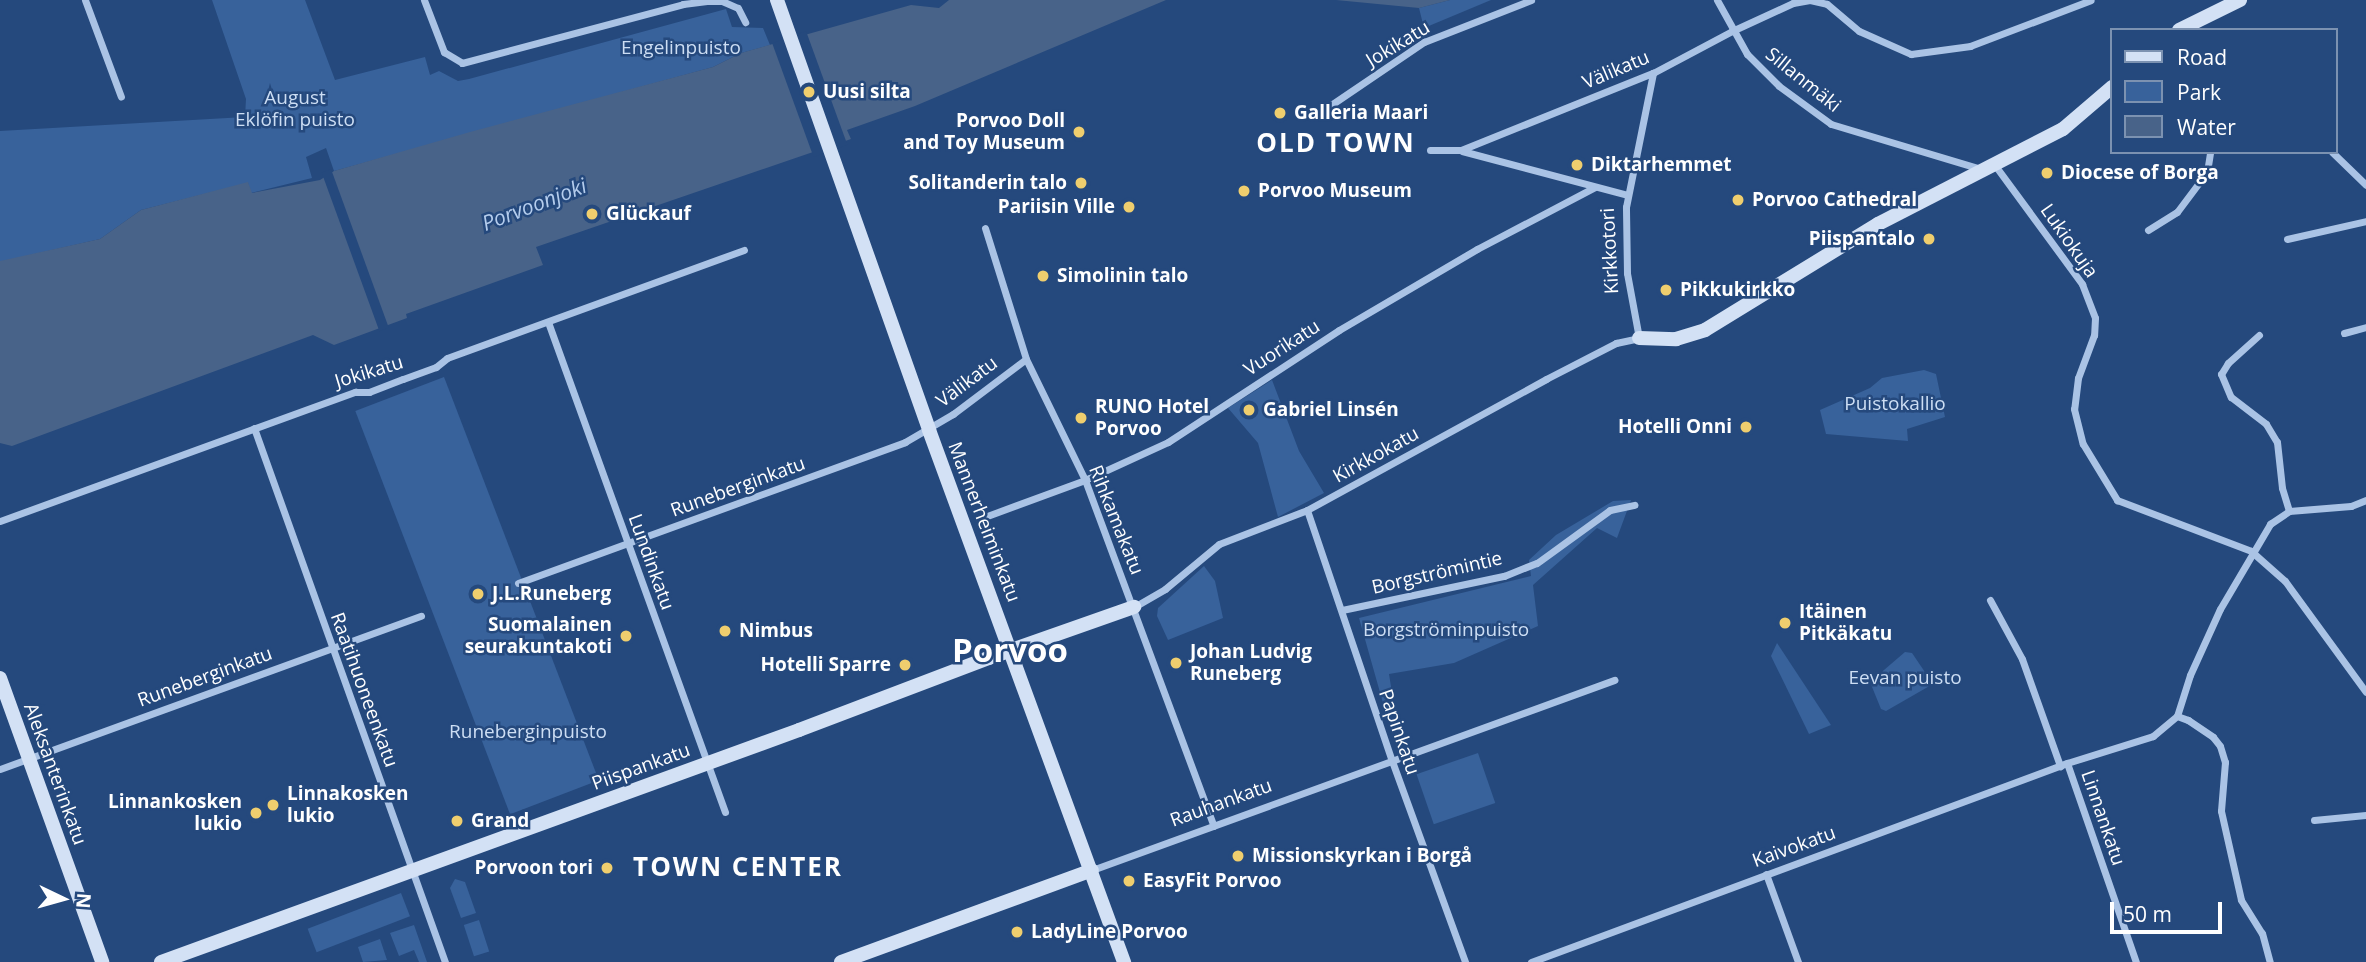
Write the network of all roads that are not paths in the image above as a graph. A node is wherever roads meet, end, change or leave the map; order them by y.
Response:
1 (85, 0) edge
2 (424, 0) edge
3 (777, 0) edge
4 (1531, 0) edge
5 (1717, 0) edge
6 (1810, 0) edge
7 (2091, 0) edge
8 (2240, 0) edge
9 (745, 22) dead end
10 (2183, 28) edge
11 (1732, 31) junction
12 (1653, 73) junction
13 (2110, 89) edge
14 (121, 97) dead end
15 (1325, 109) dead end
16 (1430, 150) dead end
17 (1461, 150) junction
18 (2210, 154) edge
19 (2334, 154) edge
20 (1987, 167) junction
21 (2366, 185) edge
22 (1595, 187) junction
23 (1627, 195) junction
24 (2366, 221) edge
25 (985, 229) dead end
26 (2148, 230) dead end
27 (2287, 239) dead end
28 (744, 250) dead end
29 (548, 322) junction
30 (2366, 327) edge
31 (2344, 333) dead end
32 (2259, 335) dead end
33 (1639, 338) junction
34 (1026, 359) junction
35 (254, 428) junction
36 (929, 430) junction
37 (1085, 480) junction
38 (2366, 500) edge
39 (1634, 505) dead end
40 (1307, 510) junction
41 (2289, 511) junction
42 (979, 519) dead end
43 (0, 521) edge
44 (628, 544) junction
45 (2251, 551) junction
46 (518, 583) dead end
47 (1990, 600) dead end
48 (1134, 607) junction
49 (1342, 610) junction
50 (421, 616) dead end
51 (332, 648) junction
52 (1011, 650) junction
53 (0, 678) edge
54 (1614, 680) dead end
55 (2366, 692) edge
56 (2177, 716) junction
57 (29, 758) junction
58 (1392, 761) junction
59 (708, 764) junction
60 (2064, 765) junction
61 (0, 769) edge
62 (725, 812) dead end
63 (2366, 815) edge
64 (2314, 820) dead end
65 (1214, 826) junction
66 (1092, 870) junction
67 (412, 872) junction
68 (1766, 874) junction
69 (102, 962) edge
70 (161, 962) edge
71 (445, 962) edge
72 (841, 962) edge
73 (1124, 962) edge
74 (1465, 962) edge
75 (1531, 962) edge
76 (1798, 962) edge
77 (2136, 962) edge
78 (2270, 962) edge

1 - 14 street
2 - 9 street
3 - 36 main road, Mannerheiminkatu
4 - 15 street, Jokikatu
5 - 11 street, Sillanmäki
6 - 7 street, Välikatu
6 - 11 street, Välikatu
8 - 10 main road
11 - 12 street, Välikatu
11 - 20 street, Sillanmäki
12 - 17 street, Välikatu
12 - 23 street, Kirkkotori
13 - 20 main road
16 - 17 street, Välikatu
17 - 22 street
18 - 26 street
19 - 21 street
20 - 33 main road
20 - 45 street, Lukiokuja
22 - 23 street
22 - 37 street, Vuorikatu
23 - 33 street, Kirkkotori
24 - 27 street
25 - 34 street, Rihkamakatu
28 - 29 street, Jokikatu
29 - 35 street, Jokikatu
29 - 44 street, Lundinkatu
30 - 31 street
32 - 41 street
33 - 40 street, Kirkkokatu
34 - 36 street, Välikatu
34 - 37 street, Rihkamakatu
35 - 43 street, Jokikatu
35 - 51 street, Raatihuoneenkatu
36 - 44 street, Runeberginkatu
36 - 52 main road, Mannerheiminkatu
37 - 42 street, Vuorikatu
37 - 48 street, Rihkamakatu
38 - 41 street
39 - 49 street, Borgströmintie
40 - 48 street, Kirkkokatu
40 - 49 street, Papinkatu
41 - 45 street
44 - 46 street, Runeberginkatu
44 - 59 street, Lundinkatu
45 - 55 street
45 - 56 street
47 - 60 street, Linnankatu
48 - 52 main road, Piispankatu
48 - 65 street, Rihkamakatu
49 - 58 street, Papinkatu
50 - 51 street, Runeberginkatu
51 - 57 street, Runeberginkatu
51 - 67 street, Raatihuoneenkatu
52 - 59 main road, Piispankatu
52 - 66 main road, Mannerheiminkatu
53 - 57 main road, Aleksanterinkatu
54 - 58 street, Rauhankatu
56 - 60 street, Kaivokatu
56 - 78 street
57 - 61 street, Runeberginkatu
57 - 69 main road, Aleksanterinkatu
58 - 65 street, Rauhankatu
58 - 74 street, Papinkatu
59 - 62 street, Lundinkatu
59 - 67 main road, Piispankatu
60 - 68 street, Kaivokatu
60 - 77 street, Linnankatu
63 - 64 street
65 - 66 street, Rauhankatu
66 - 72 main road, Rauhankatu
66 - 73 main road, Mannerheiminkatu
67 - 70 main road, Piispankatu
67 - 71 street, Raatihuoneenkatu
68 - 75 street, Kaivokatu
68 - 76 street

